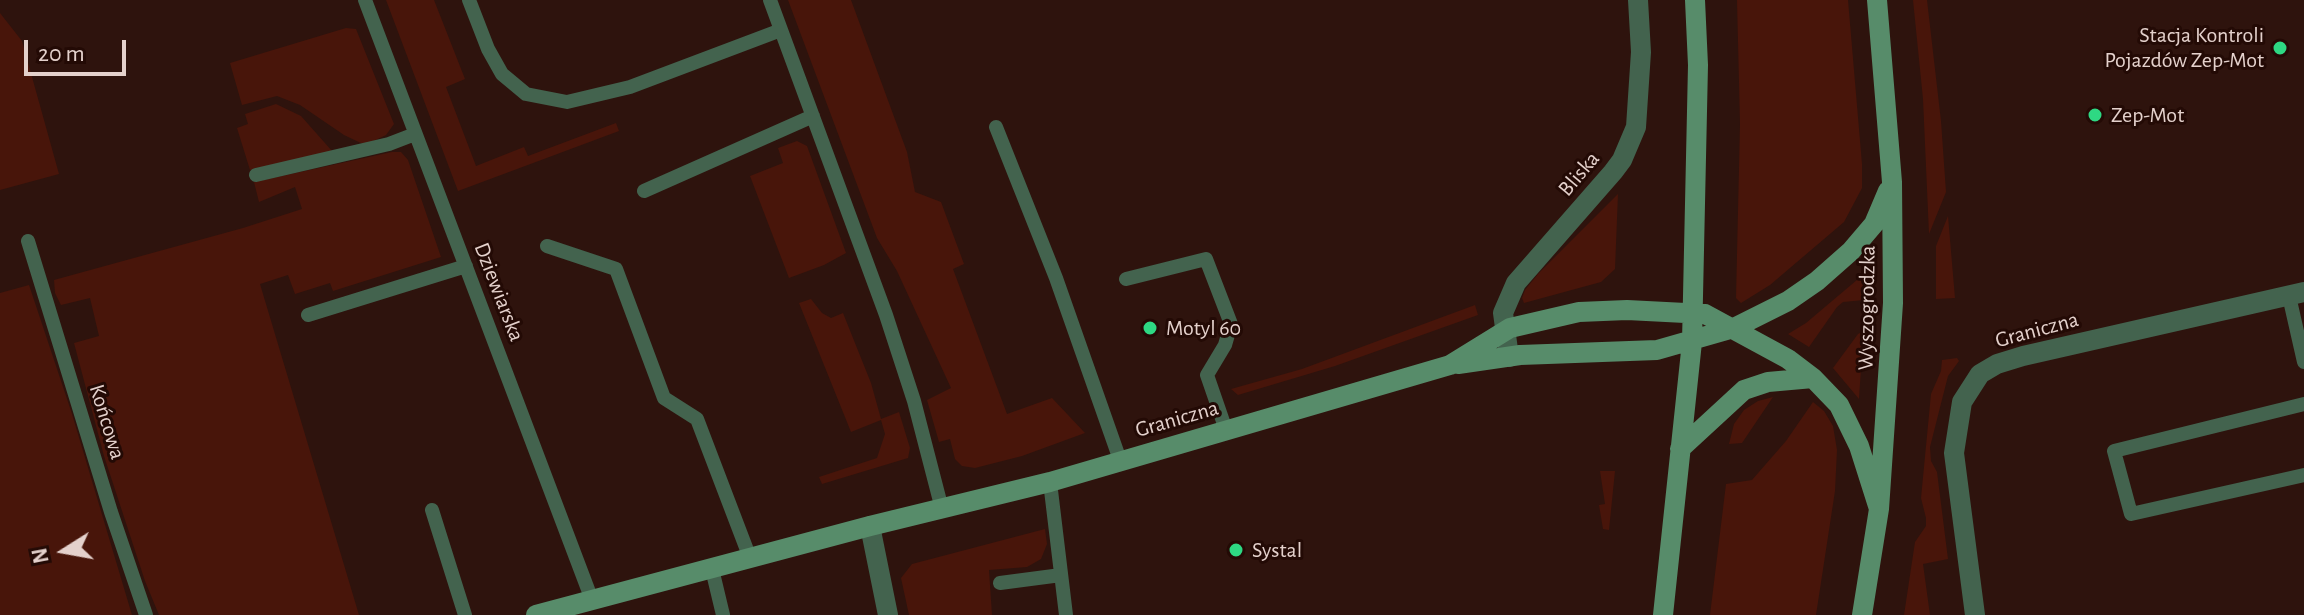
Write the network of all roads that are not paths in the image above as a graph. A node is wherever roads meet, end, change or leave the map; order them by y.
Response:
1 (365, 0) edge
2 (469, 0) edge
3 (770, 0) edge
4 (1638, 0) edge
5 (1695, 0) edge
6 (1877, 0) edge
7 (781, 30) junction
8 (813, 116) junction
9 (996, 127) dead end
10 (415, 134) junction
11 (256, 175) dead end
12 (1892, 182) junction
13 (644, 191) dead end
14 (28, 241) dead end
15 (547, 246) dead end
16 (466, 266) junction
17 (1126, 279) dead end
18 (2297, 294) edge
19 (1693, 312) junction
20 (308, 315) dead end
21 (1734, 328) junction
22 (1504, 332) junction
23 (1692, 342) junction
24 (1509, 357) junction
25 (2304, 361) edge
26 (1450, 365) junction
27 (1813, 378) junction
28 (2304, 404) edge
29 (1226, 430) junction
30 (1680, 449) junction
31 (1120, 460) junction
32 (2304, 475) edge
33 (1050, 482) junction
34 (942, 509) junction
35 (1879, 509) junction
36 (432, 510) dead end
37 (870, 526) junction
38 (750, 558) junction
39 (712, 569) junction
40 (1061, 575) junction
41 (1000, 583) dead end
42 (592, 600) junction
43 (146, 615) edge
44 (465, 615) edge
45 (536, 615) edge
46 (723, 615) edge
47 (888, 615) edge
48 (1066, 615) edge
49 (1663, 615) edge
50 (1862, 615) edge
51 (1975, 615) edge

1 - 10 lane, Dziewiarska
2 - 7 lane
3 - 7 lane
4 - 22 street, Bliska
5 - 19 street
6 - 12 street, Wyszogrodzka
7 - 8 lane
8 - 13 lane
8 - 34 lane
9 - 31 lane
10 - 11 lane
10 - 16 lane, Dziewiarska
12 - 21 street
12 - 35 street, Wyszogrodzka
14 - 43 lane, Końcowa
15 - 38 lane
16 - 20 lane
16 - 42 lane, Dziewiarska
17 - 29 lane
18 - 25 lane
18 - 51 street, Graniczna
19 - 21 street, Graniczna
19 - 22 street, Graniczna
19 - 23 street
21 - 23 street
21 - 27 street, Graniczna
22 - 24 street, Bliska
22 - 26 street, Graniczna
23 - 24 street
23 - 30 street
24 - 26 street
26 - 29 street, Graniczna
27 - 30 street
27 - 35 street, Graniczna
28 - 32 lane
29 - 31 street, Graniczna
30 - 49 street
31 - 33 street, Graniczna
33 - 34 street, Graniczna
33 - 40 lane
34 - 37 street, Graniczna
35 - 50 street, Wyszogrodzka
36 - 44 lane
37 - 38 street, Graniczna
37 - 47 street
38 - 39 street, Graniczna
39 - 42 street, Graniczna
39 - 46 lane
40 - 41 lane
40 - 48 lane
42 - 45 street, Graniczna

